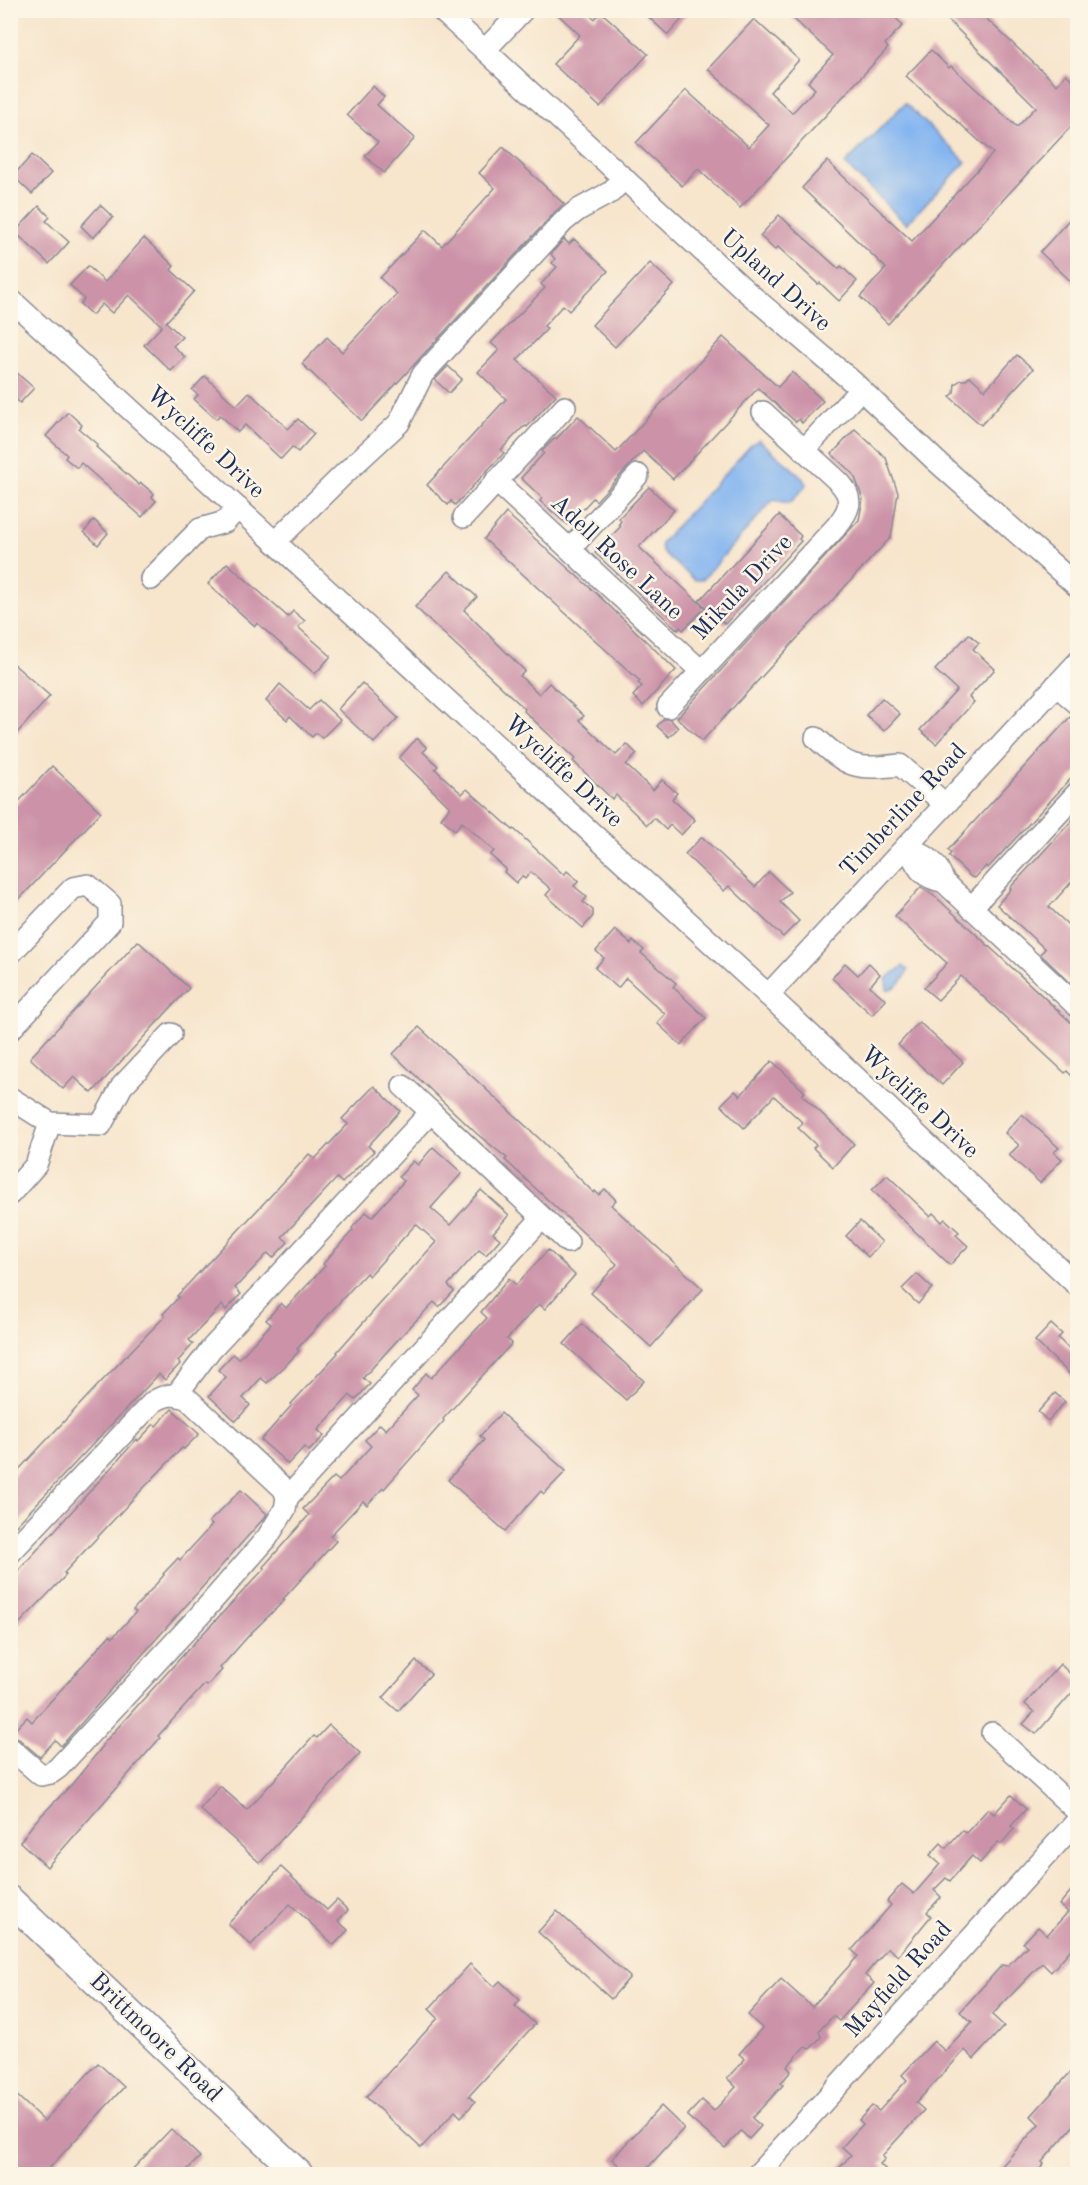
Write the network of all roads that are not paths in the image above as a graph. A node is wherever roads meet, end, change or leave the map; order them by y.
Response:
1 (441, 10) edge
2 (523, 10) edge
3 (485, 50) junction
4 (624, 178) junction
5 (10, 299) edge
6 (860, 390) junction
7 (565, 407) dead end
8 (763, 412) dead end
9 (804, 450) junction
10 (638, 475) dead end
11 (496, 481) junction
12 (238, 508) junction
13 (464, 517) dead end
14 (275, 542) junction
15 (570, 549) junction
16 (151, 579) dead end
17 (1077, 587) edge
18 (1077, 662) edge
19 (701, 671) junction
20 (1056, 685) junction
21 (1077, 705) edge
22 (668, 707) dead end
23 (816, 738) dead end
24 (1077, 792) edge
25 (945, 804) junction
26 (907, 846) junction
27 (971, 908) junction
28 (10, 954) edge
29 (768, 995) junction
30 (1077, 1007) edge
31 (10, 1030) edge
32 (171, 1034) dead end
33 (403, 1086) dead end
34 (10, 1098) edge
35 (430, 1112) junction
36 (50, 1122) junction
37 (10, 1194) edge
38 (542, 1218) junction
39 (568, 1242) dead end
40 (1077, 1286) edge
41 (177, 1394) junction
42 (287, 1498) junction
43 (10, 1553) edge
44 (992, 1733) dead end
45 (10, 1748) edge
46 (1077, 1812) edge
47 (1077, 1820) edge
48 (10, 1900) edge
49 (299, 2175) edge
50 (759, 2175) edge

1 - 3 street, Upland Drive
2 - 3 street
3 - 4 street, Upland Drive
4 - 6 street, Upland Drive
4 - 14 street
5 - 12 street, Wycliffe Drive
6 - 9 street
6 - 17 street, Upland Drive
7 - 11 street
8 - 9 street
9 - 19 street, Mikula Drive
10 - 15 street
11 - 13 street
11 - 15 street, Adell Rose Lane
12 - 14 street, Wycliffe Drive
12 - 16 street
14 - 29 street, Wycliffe Drive
15 - 19 street, Adell Rose Lane
18 - 20 street, Timberline Road
19 - 22 street, Mikula Drive
20 - 21 street
20 - 25 street, Timberline Road
23 - 25 street
24 - 27 street
25 - 26 street, Timberline Road
26 - 27 street
26 - 29 street, Timberline Road
27 - 30 street
28 - 31 street
29 - 40 street, Wycliffe Drive
32 - 36 street
33 - 35 street
34 - 36 street
35 - 38 street
35 - 41 street
36 - 37 street
38 - 39 street
38 - 42 street
41 - 42 street
41 - 43 street
42 - 45 street
44 - 46 street
47 - 50 street, Mayfield Road
48 - 49 main road, Brittmoore Road

